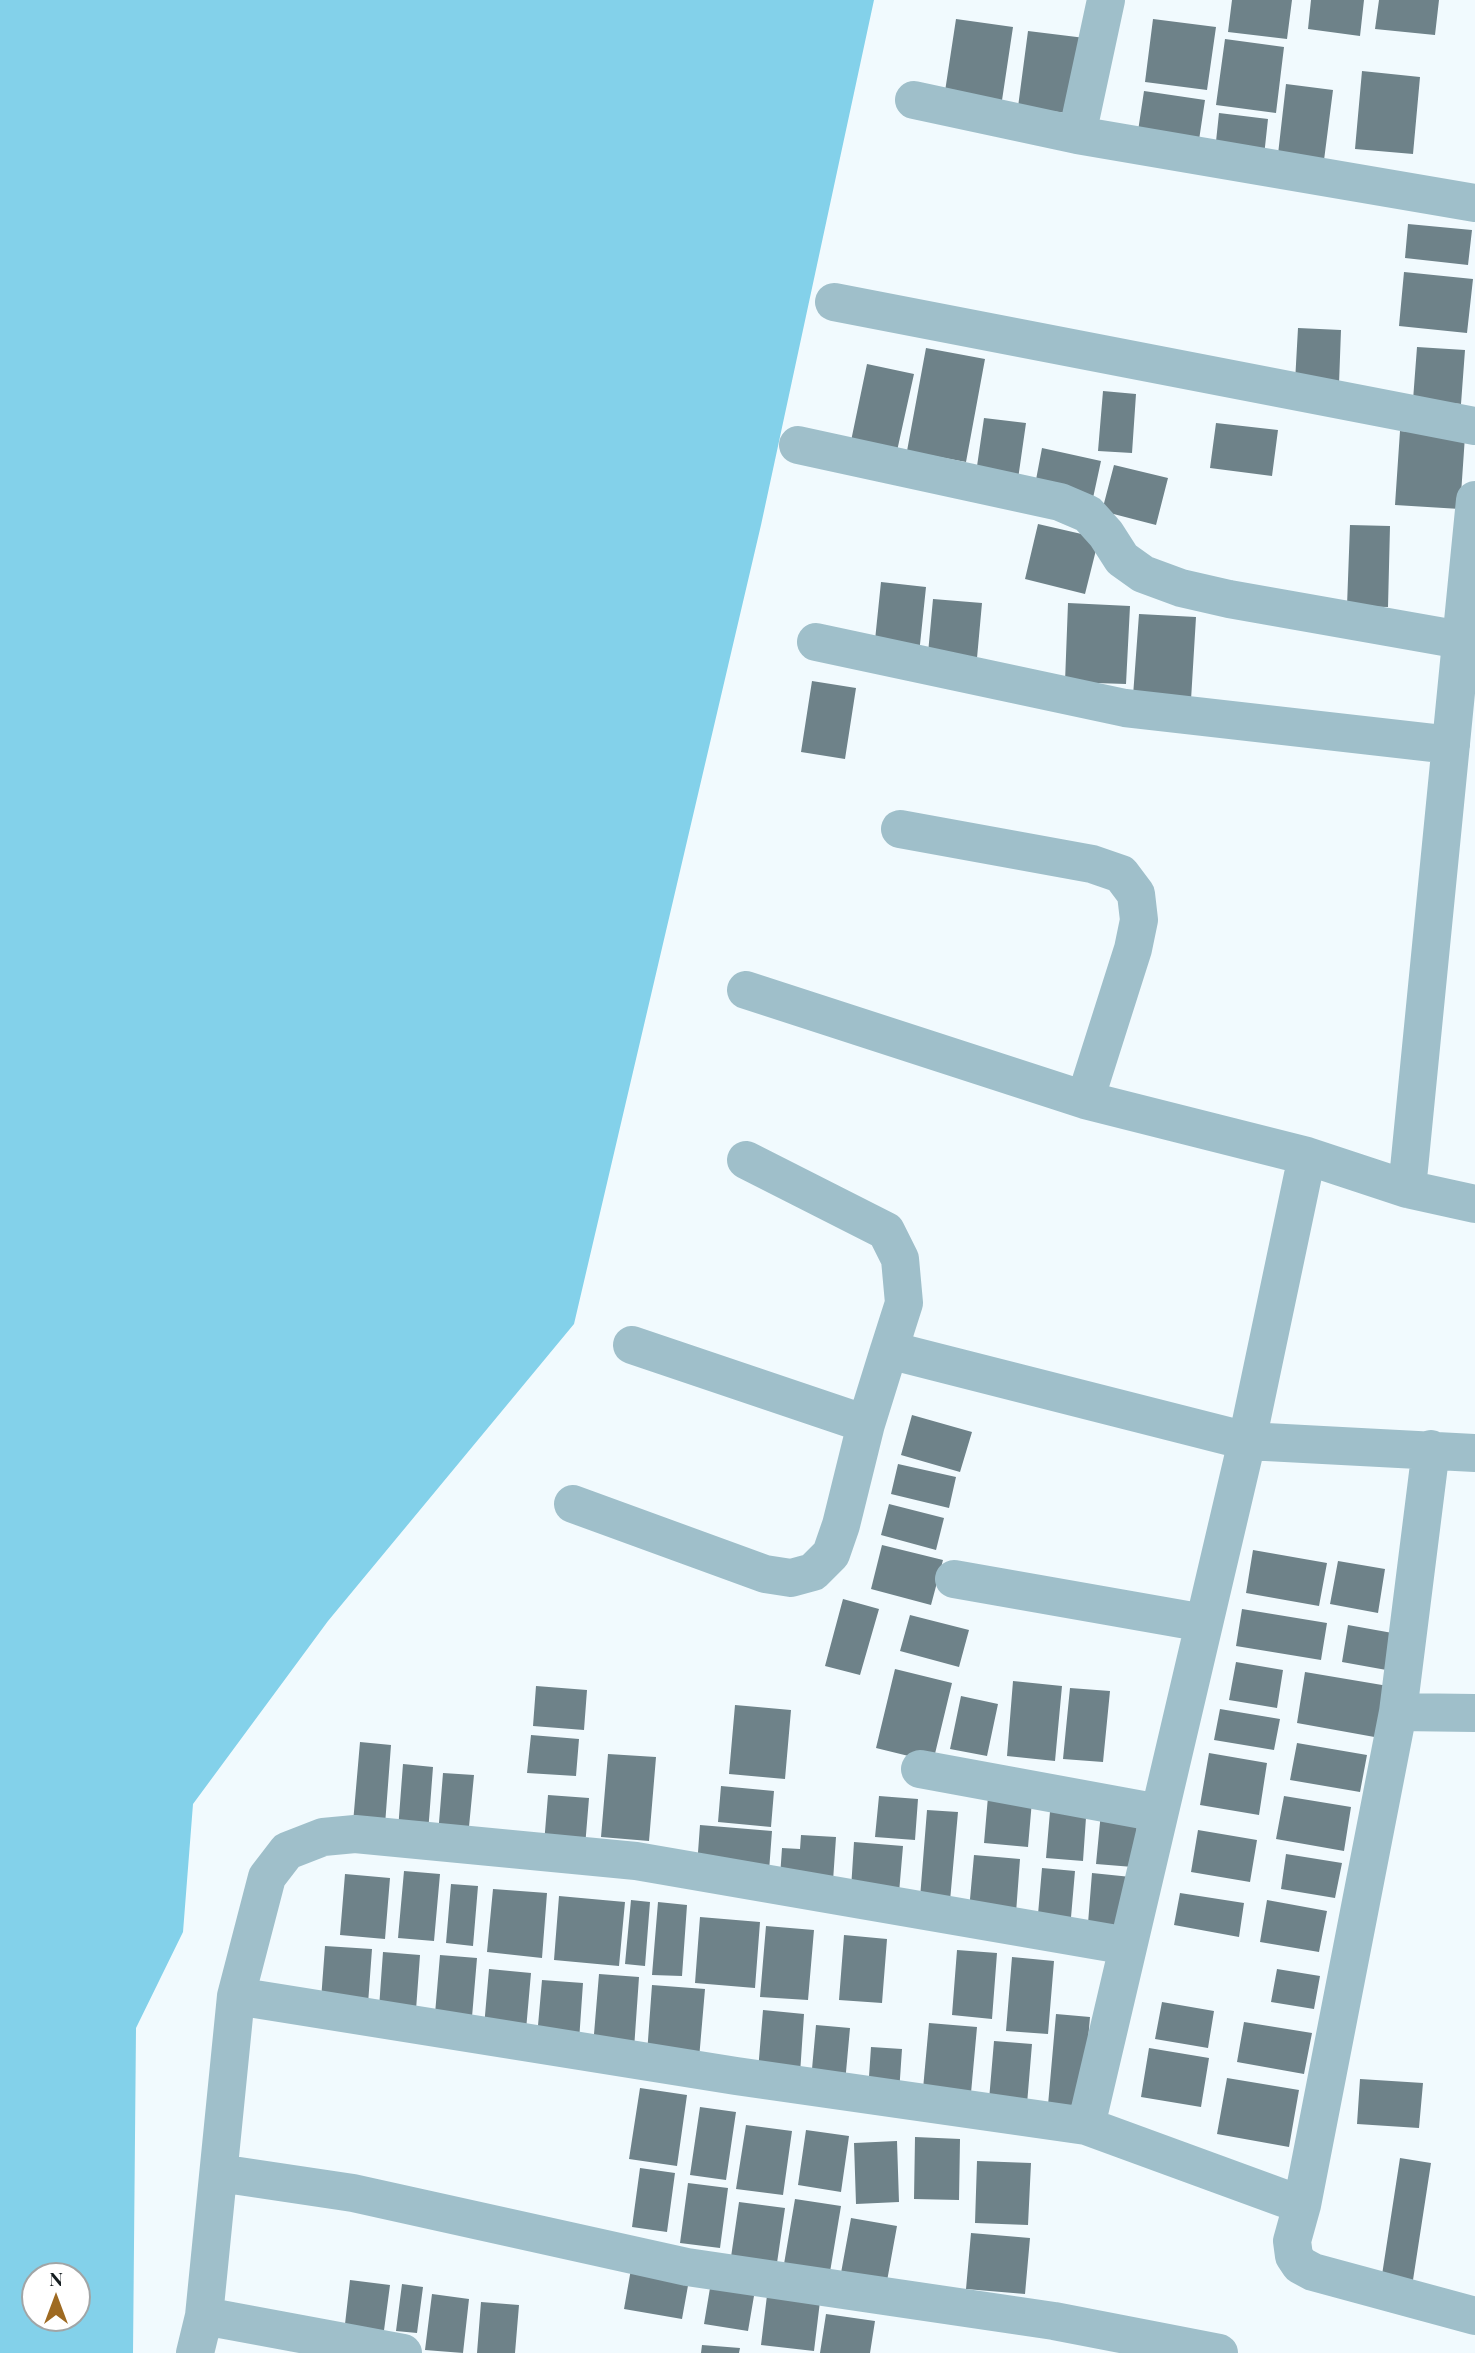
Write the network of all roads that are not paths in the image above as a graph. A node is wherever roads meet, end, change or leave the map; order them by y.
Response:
1 (1105, 0) edge
2 (914, 100) dead end
3 (1076, 135) junction
4 (1475, 203) edge
5 (834, 302) dead end
6 (1475, 426) edge
7 (798, 445) dead end
8 (1475, 500) edge
9 (1461, 640) junction
10 (816, 642) dead end
11 (1451, 746) junction
12 (900, 829) dead end
13 (747, 990) dead end
14 (1085, 1100) junction
15 (1307, 1156) junction
16 (747, 1160) dead end
17 (1407, 1189) junction
18 (1475, 1204) edge
19 (632, 1345) dead end
20 (889, 1350) junction
21 (866, 1424) junction
22 (1247, 1441) junction
23 (1431, 1449) junction
24 (1475, 1453) edge
25 (573, 1504) dead end
26 (954, 1579) dead end
27 (1204, 1623) junction
28 (1398, 1712) junction
29 (1475, 1713) edge
30 (920, 1769) dead end
31 (1160, 1813) junction
32 (1128, 1945) junction
33 (236, 1996) junction
34 (1086, 2126) junction
35 (219, 2173) junction
36 (1302, 2206) junction
37 (204, 2316) junction
38 (1475, 2316) edge
39 (195, 2353) edge
40 (403, 2353) edge
41 (1219, 2353) edge

1 - 3 street
2 - 3 street
3 - 4 street
5 - 6 street
7 - 9 street
8 - 9 street
9 - 11 street
10 - 11 street
11 - 17 street
12 - 14 street
13 - 14 street
14 - 15 street
15 - 17 street
15 - 22 street
16 - 20 street
17 - 18 street
19 - 21 street
20 - 21 street
20 - 22 street
21 - 25 street
22 - 23 street
22 - 27 street
23 - 24 street
23 - 28 street
26 - 27 street
27 - 31 street
28 - 29 street
28 - 36 street
30 - 31 street
31 - 32 street
32 - 33 street
32 - 34 street
33 - 34 street
33 - 35 street
34 - 36 street
35 - 37 street
35 - 41 street
36 - 38 street
37 - 39 street
37 - 40 street

